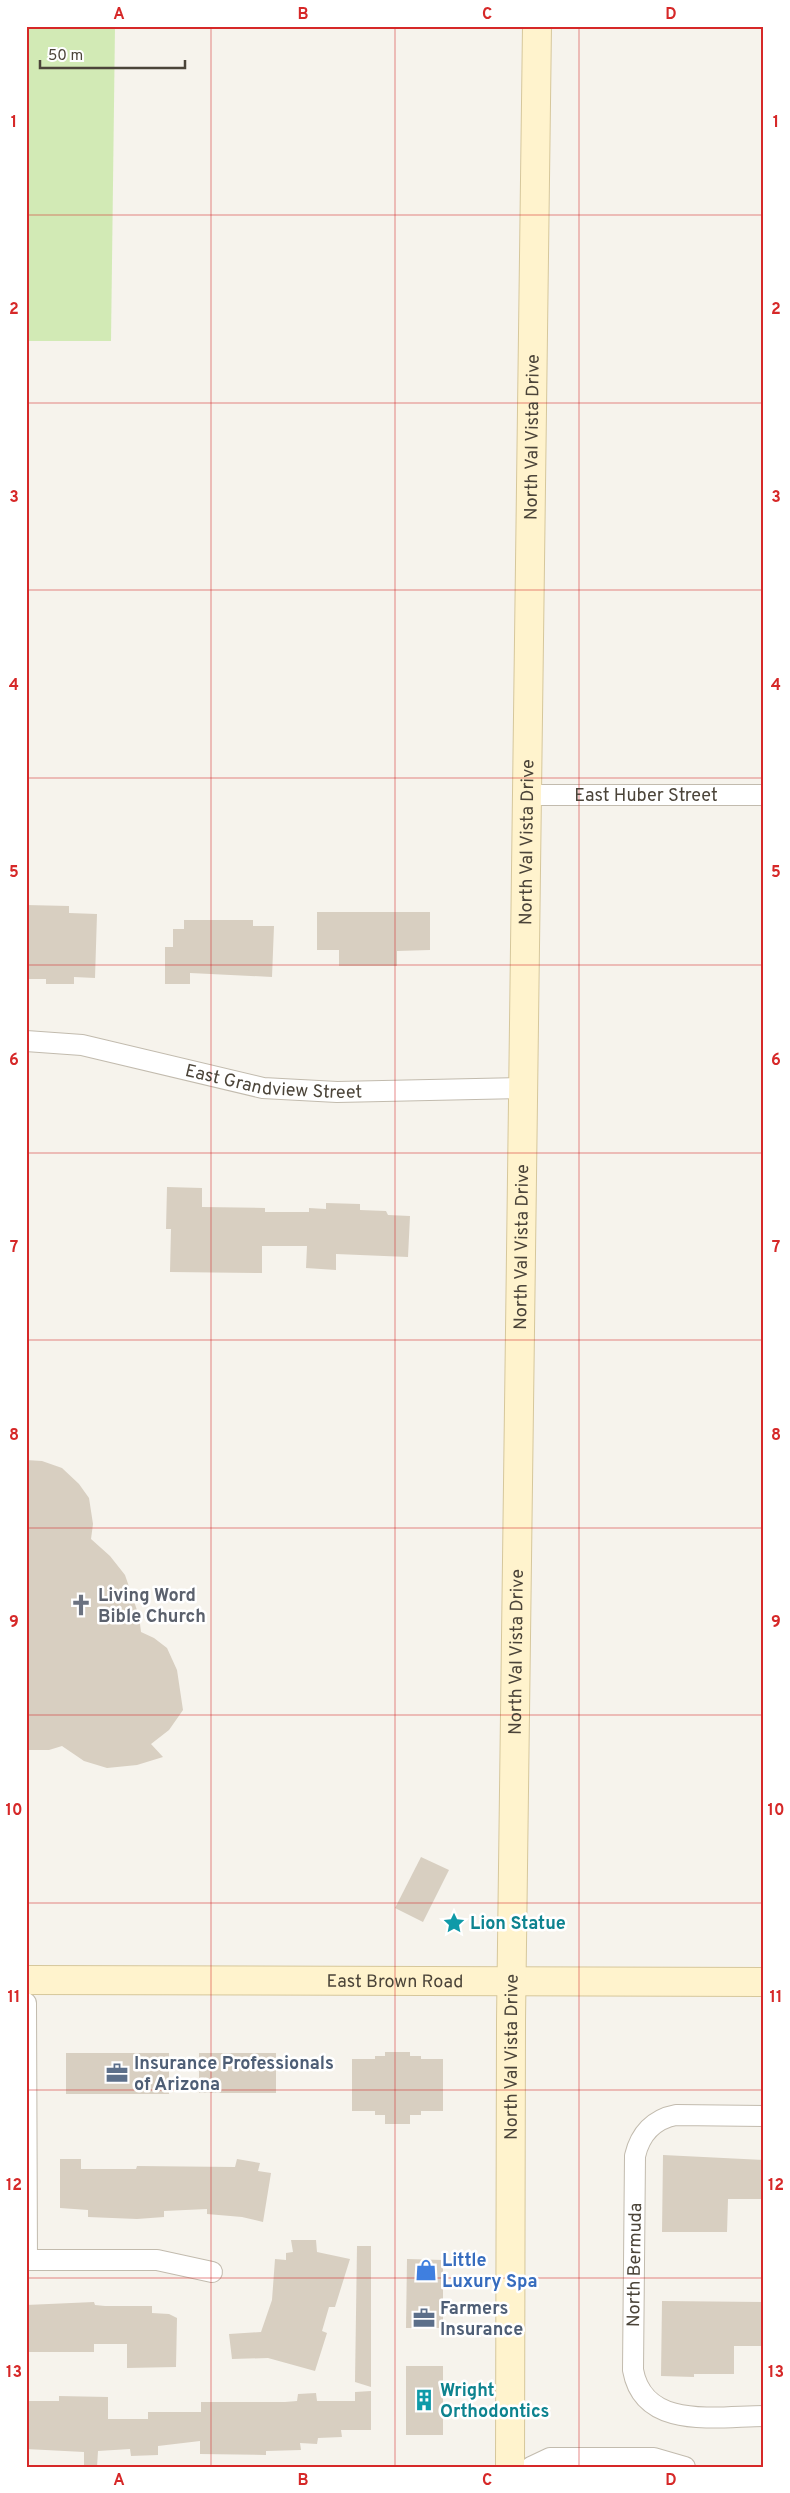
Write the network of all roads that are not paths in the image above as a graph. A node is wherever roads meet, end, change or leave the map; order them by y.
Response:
1 (537, 26) edge
2 (764, 794) edge
3 (528, 795) junction
4 (26, 1041) edge
5 (525, 1088) junction
6 (26, 1980) edge
7 (512, 1981) junction
8 (764, 1982) edge
9 (26, 2003) edge
10 (764, 2116) edge
11 (26, 2260) edge
12 (212, 2272) dead end
13 (764, 2416) edge
14 (510, 2467) edge
15 (531, 2467) edge
16 (685, 2467) edge

1 - 3 main road, North Val Vista Drive
2 - 3 street, East Huber Street
3 - 5 main road, North Val Vista Drive
4 - 5 street, East Grandview Street
5 - 7 main road, North Val Vista Drive
6 - 7 main road, East Brown Road
7 - 8 main road, East Brown Road
7 - 14 main road, North Val Vista Drive
9 - 11 street
10 - 13 street, North Bermuda
11 - 12 street
15 - 16 street

